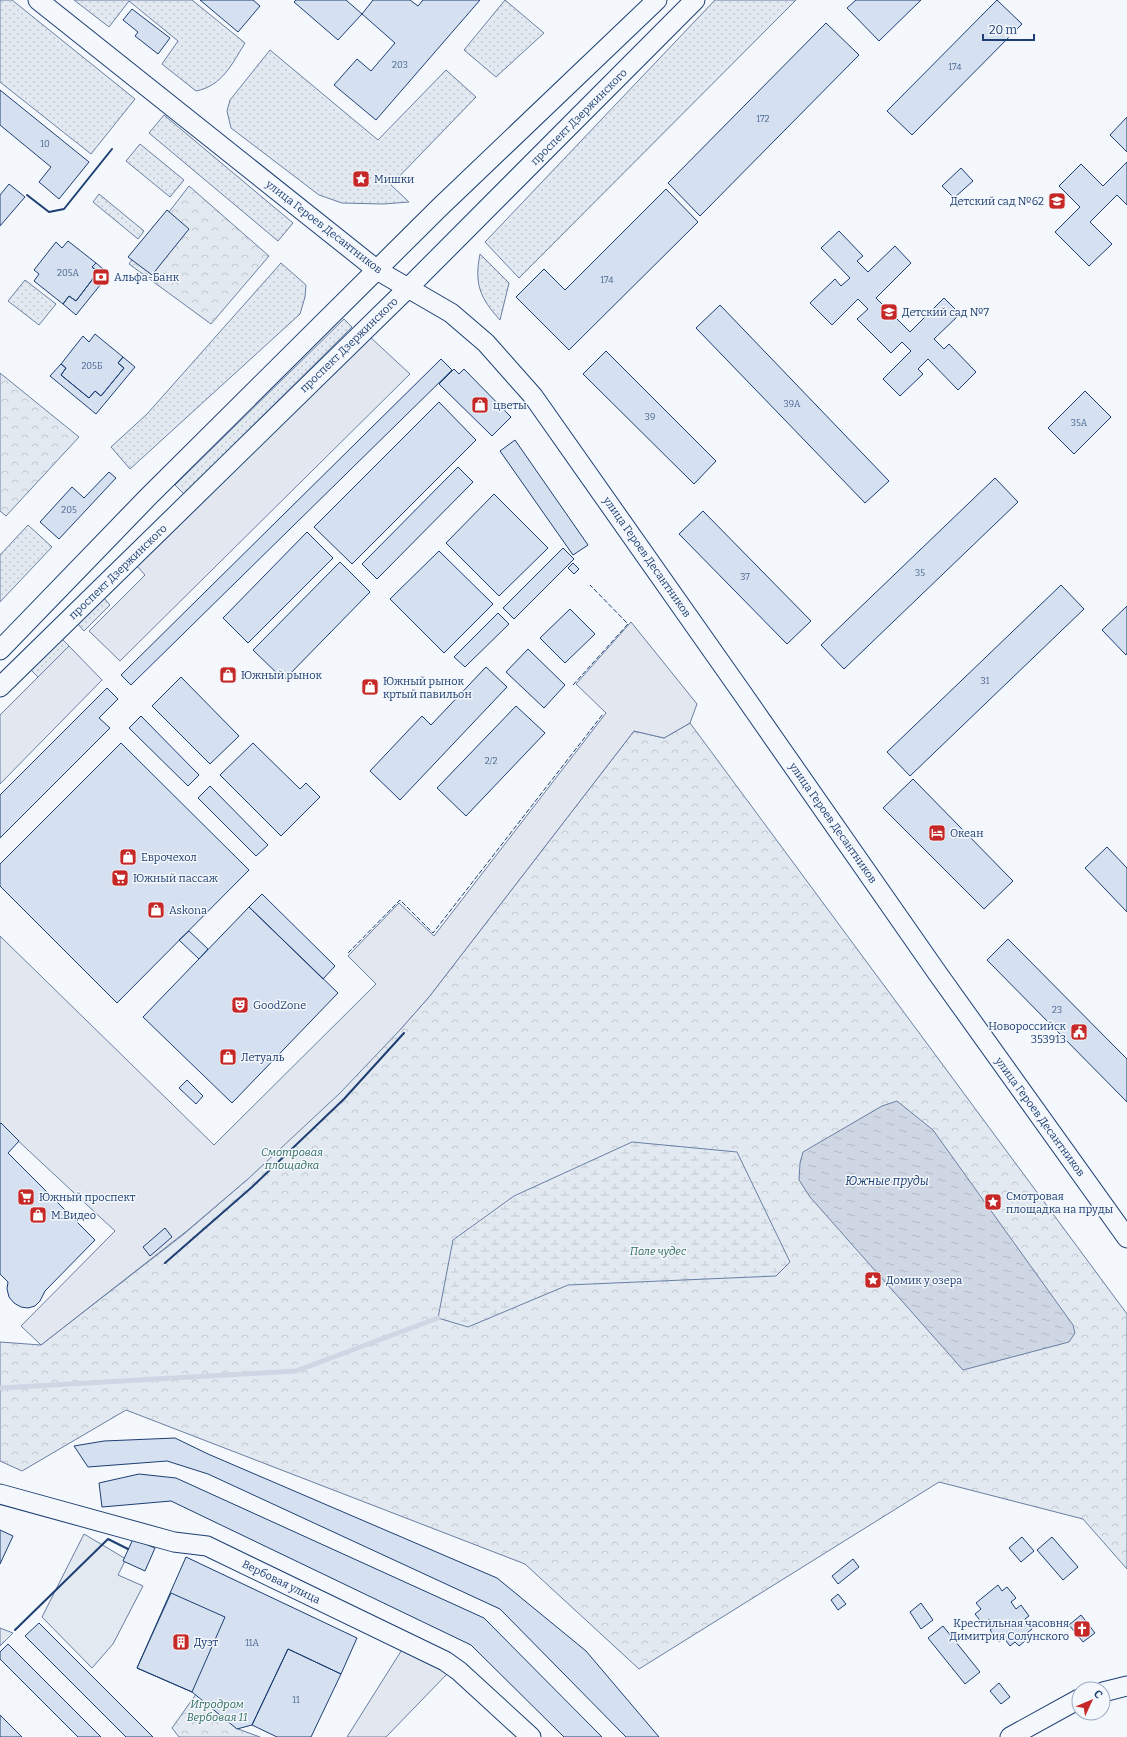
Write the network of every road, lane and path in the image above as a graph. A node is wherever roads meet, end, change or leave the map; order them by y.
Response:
1 (38, 0) edge
2 (657, 0) edge
3 (695, 0) edge
4 (377, 270) junction
5 (408, 288) junction
6 (0, 650) edge
7 (0, 687) edge
8 (1127, 1238) edge
9 (0, 1494) edge
10 (1127, 1686) edge
11 (1111, 1690) edge
12 (1071, 1703) edge
13 (531, 1737) edge
14 (1010, 1737) edge

1 - 4 street, улица Героев Десантников
2 - 4 street
3 - 5 street, проспект Дзержинского
4 - 5 street, улица Героев Десантников
4 - 6 street
5 - 7 street, проспект Дзержинского
5 - 8 street, улица Героев Десантников
9 - 13 street, Вербовая улица
10 - 11 street
12 - 14 street

